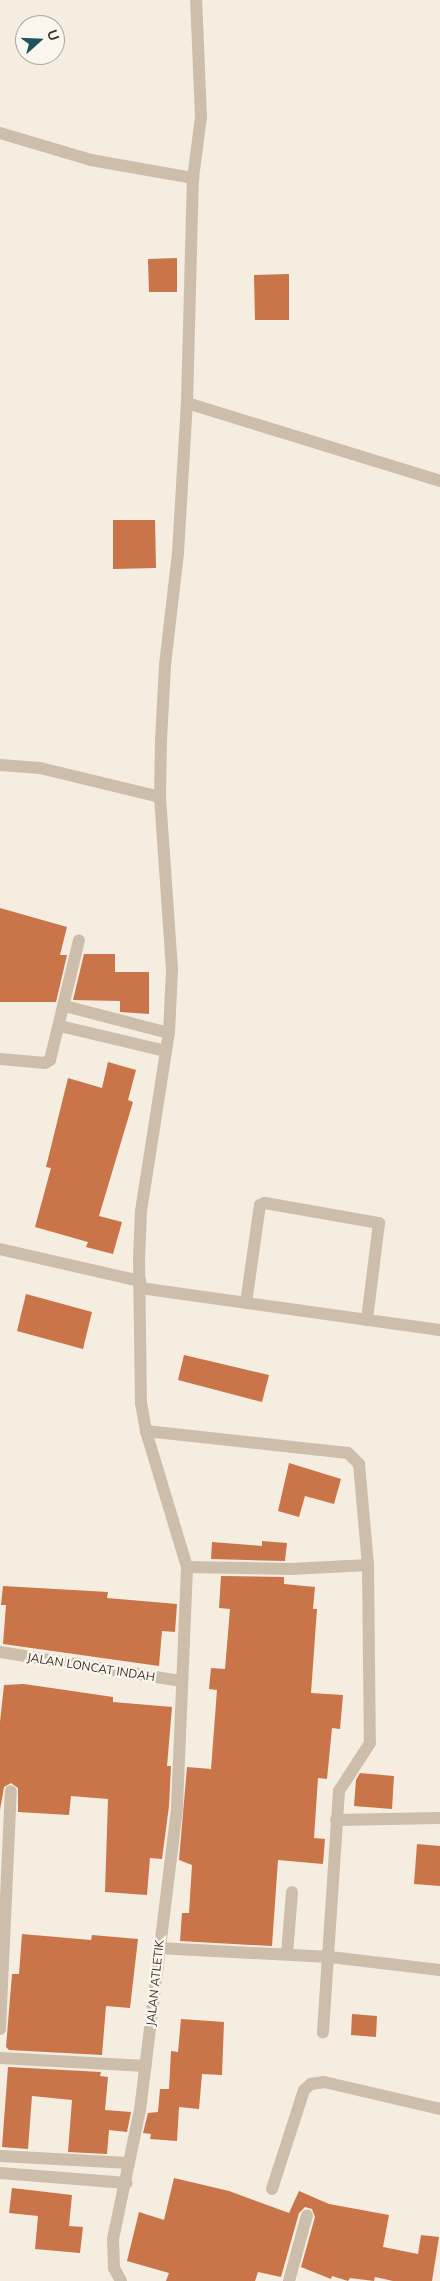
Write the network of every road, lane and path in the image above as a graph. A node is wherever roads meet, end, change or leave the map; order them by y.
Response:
1 (196, 0) edge
2 (0, 133) edge
3 (193, 178) junction
4 (187, 403) junction
5 (440, 481) edge
6 (0, 765) edge
7 (160, 797) junction
8 (79, 940) dead end
9 (65, 1006) junction
10 (60, 1026) junction
11 (169, 1033) junction
12 (166, 1051) junction
13 (0, 1060) edge
14 (0, 1249) edge
15 (140, 1288) junction
16 (246, 1303) junction
17 (367, 1320) junction
18 (440, 1330) edge
19 (440, 1336) edge
20 (146, 1431) junction
21 (368, 1565) junction
22 (187, 1567) junction
23 (0, 1652) edge
24 (182, 1681) junction
25 (11, 1791) dead end
26 (440, 1818) edge
27 (336, 1820) junction
28 (292, 1892) dead end
29 (158, 1948) junction
30 (288, 1954) junction
31 (330, 1957) junction
32 (440, 1970) edge
33 (0, 2029) edge
34 (323, 2032) dead end
35 (0, 2058) edge
36 (146, 2066) junction
37 (440, 2110) edge
38 (0, 2156) edge
39 (129, 2163) junction
40 (0, 2173) edge
41 (127, 2183) junction
42 (272, 2189) dead end
43 (307, 2215) dead end
44 (120, 2281) edge
45 (289, 2281) edge

1 - 3 street, JALAN ATLETIK
2 - 3 street
3 - 4 street, JALAN ATLETIK
4 - 5 street
4 - 7 street, JALAN ATLETIK
6 - 7 street
7 - 11 street, JALAN ATLETIK
8 - 9 street
9 - 10 street
9 - 11 street
10 - 12 street
10 - 13 street
11 - 12 street, JALAN ATLETIK
12 - 15 street, JALAN ATLETIK
14 - 15 street
15 - 16 street
15 - 19 street
15 - 20 street, JALAN ATLETIK
16 - 17 street
16 - 17 street
17 - 18 street
20 - 21 street
20 - 22 street, JALAN ATLETIK
21 - 22 street
21 - 27 street
22 - 24 street, JALAN ATLETIK
23 - 24 street, JALAN LONCAT INDAH
24 - 29 street, JALAN ATLETIK
25 - 33 street
26 - 27 street
27 - 31 street
28 - 30 street
29 - 30 street
29 - 36 street, JALAN ATLETIK
30 - 31 street
31 - 32 street
31 - 34 street
35 - 36 street
36 - 39 street, JALAN ATLETIK
37 - 42 street
38 - 39 street
39 - 41 street, JALAN ATLETIK
40 - 41 street
41 - 44 street, JALAN ATLETIK
43 - 45 street

